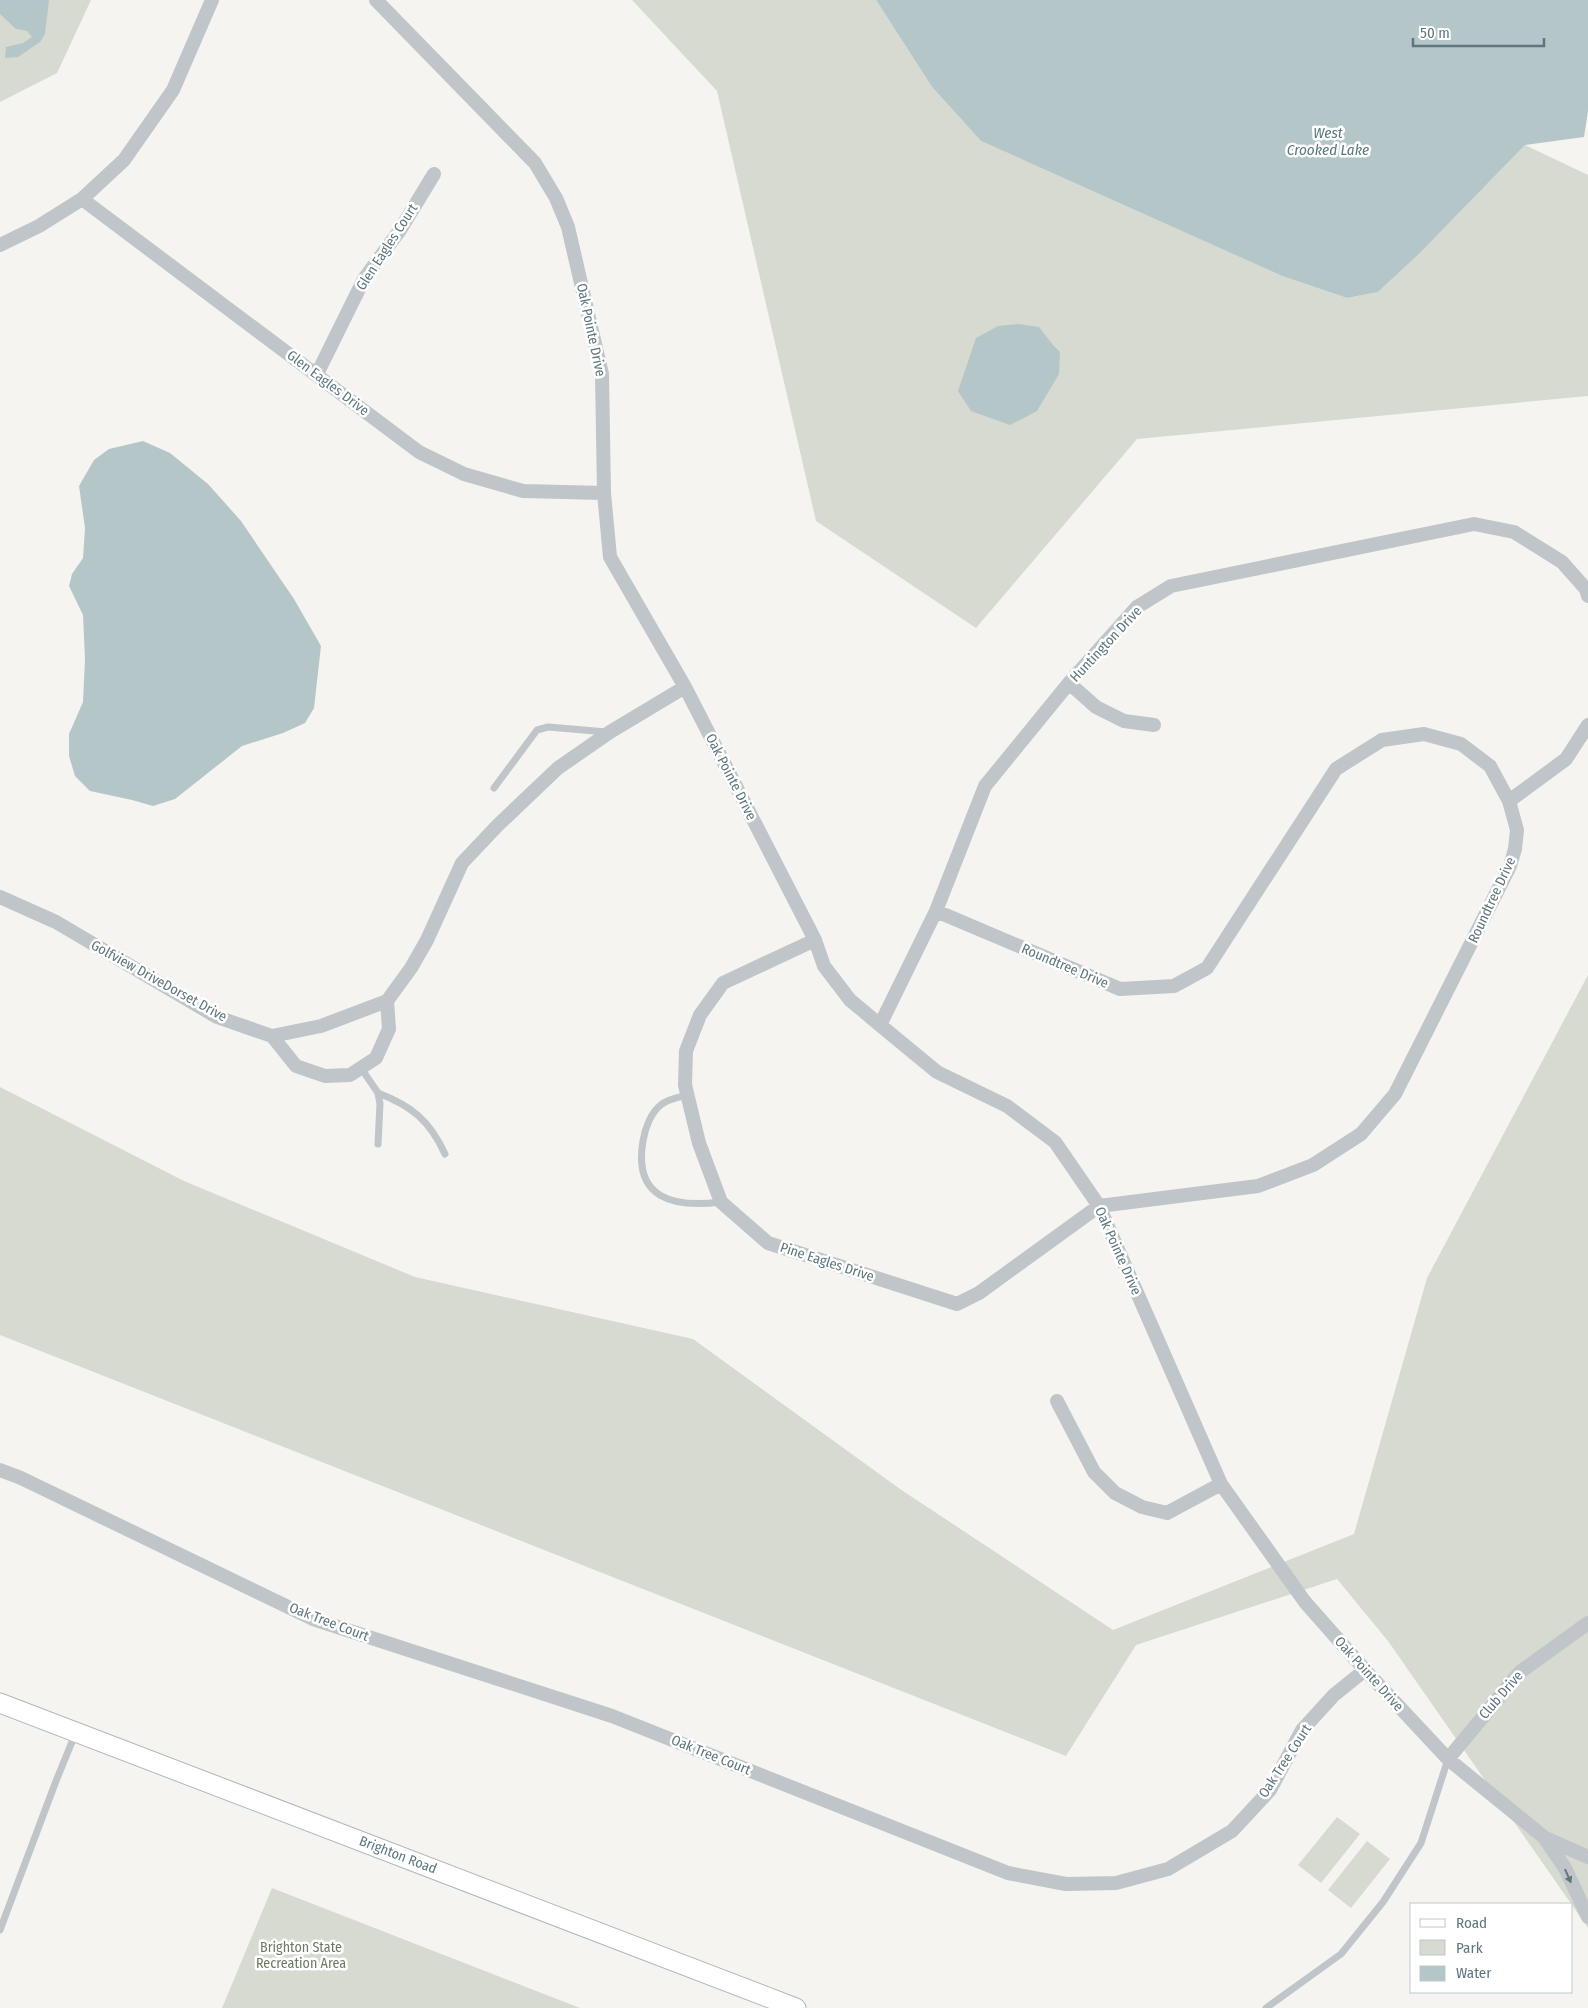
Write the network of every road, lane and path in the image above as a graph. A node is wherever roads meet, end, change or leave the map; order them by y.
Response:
1 (212, 0) edge
2 (376, 0) edge
3 (434, 174) dead end
4 (82, 199) junction
5 (0, 245) edge
6 (317, 374) junction
7 (604, 493) junction
8 (1588, 596) edge
9 (1069, 683) junction
10 (685, 688) junction
11 (1154, 725) dead end
12 (1588, 725) edge
13 (610, 732) junction
14 (494, 788) dead end
15 (1509, 801) junction
16 (0, 897) edge
17 (936, 911) junction
18 (815, 940) junction
19 (387, 1001) junction
20 (880, 1025) junction
21 (272, 1036) junction
22 (361, 1068) junction
23 (378, 1093) junction
24 (688, 1095) junction
25 (378, 1144) dead end
26 (445, 1154) dead end
27 (721, 1202) junction
28 (1099, 1206) junction
29 (1058, 1401) dead end
30 (0, 1470) edge
31 (1221, 1484) junction
32 (1588, 1623) edge
33 (1364, 1670) junction
34 (0, 1703) edge
35 (76, 1732) junction
36 (1448, 1759) junction
37 (1545, 1838) junction
38 (1588, 1856) edge
39 (1588, 1917) edge
40 (0, 1930) edge
41 (796, 2008) edge
42 (1266, 2008) edge

1 - 4 street
2 - 7 street, Oak Pointe Drive
3 - 6 street, Glen Eagles Court
4 - 5 street
4 - 6 street, Glen Eagles Drive
6 - 7 street, Glen Eagles Drive
7 - 10 street, Oak Pointe Drive
8 - 9 street, Huntington Drive
9 - 11 street
9 - 17 street, Huntington Drive
10 - 13 street
10 - 18 street, Oak Pointe Drive
12 - 15 street
13 - 14 lane
13 - 19 street
15 - 17 street, Roundtree Drive
15 - 28 street, Roundtree Drive
16 - 21 street, Golfview DriveDorset Drive
17 - 20 street, Huntington Drive
18 - 20 street, Oak Pointe Drive
18 - 24 street, Pine Eagles Drive
19 - 21 street
19 - 22 street
20 - 28 street, Oak Pointe Drive
21 - 22 street
22 - 23 lane
23 - 25 lane
23 - 26 lane
24 - 27 street, Pine Eagles Drive
24 - 27 lane
27 - 28 street, Pine Eagles Drive
28 - 31 street, Oak Pointe Drive
29 - 31 street
30 - 33 street, Oak Tree Court
31 - 33 street, Oak Pointe Drive
32 - 36 street, Club Drive
33 - 36 street, Oak Pointe Drive
34 - 35 street, Brighton Road
35 - 40 lane
35 - 41 street, Brighton Road
36 - 37 street, Oak Pointe Drive
36 - 42 lane
37 - 38 street, Oak Pointe Drive
37 -> 39 street, Oak Pointe Drive

